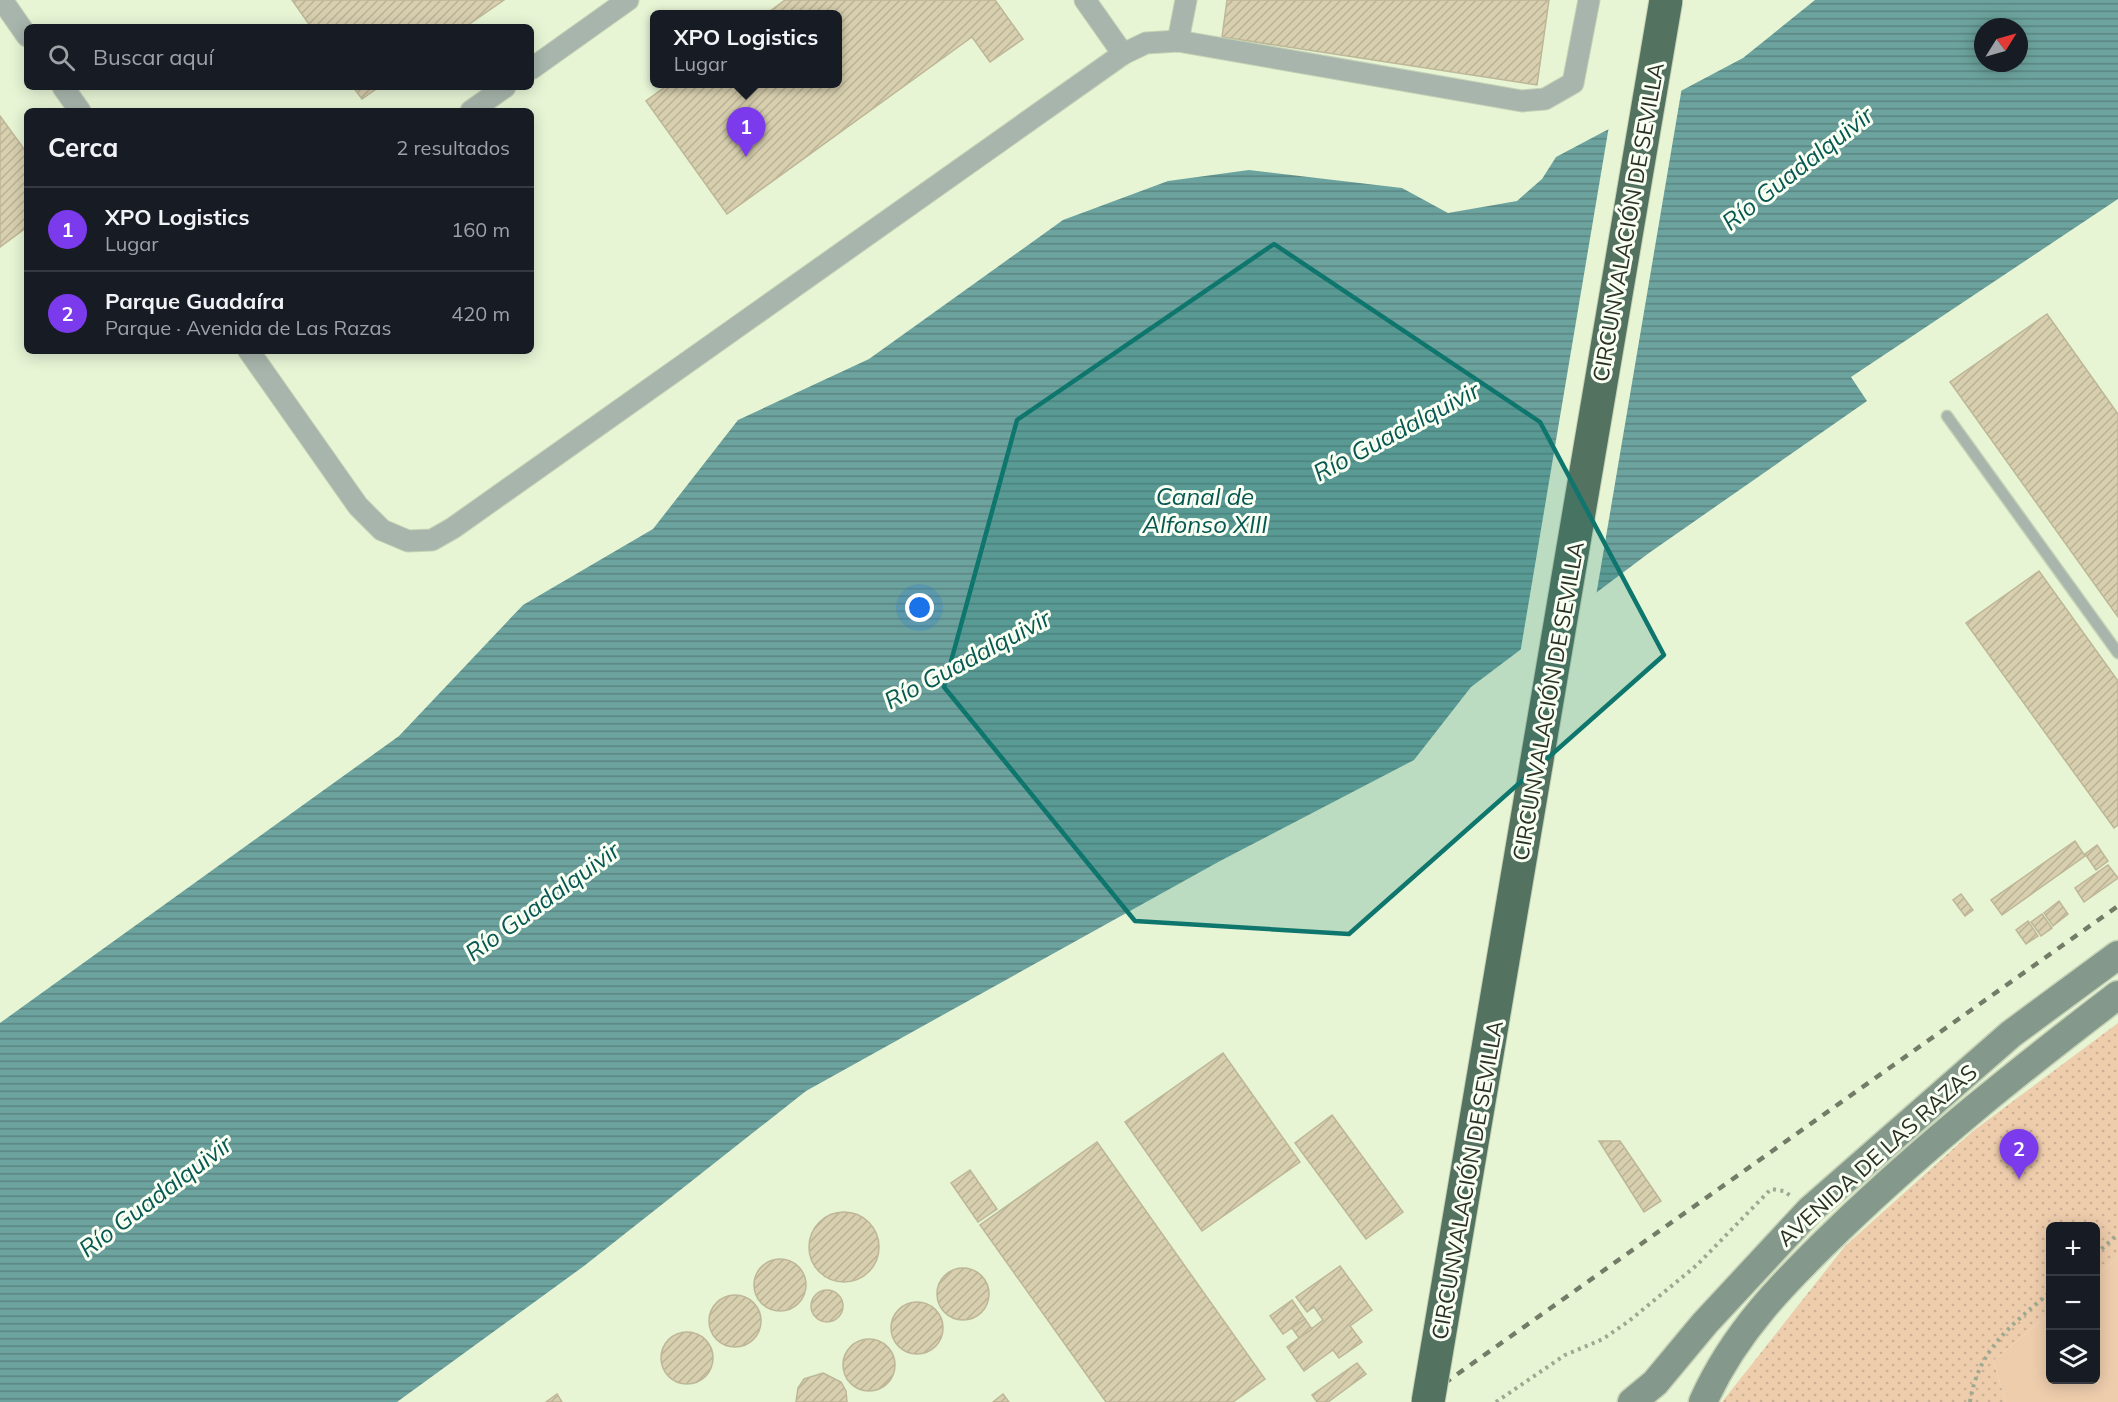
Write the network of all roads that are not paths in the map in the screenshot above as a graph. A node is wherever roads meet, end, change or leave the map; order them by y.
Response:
1 (2, 0) edge
2 (628, 0) edge
3 (1085, 0) edge
4 (1186, 0) edge
5 (1589, 0) edge
6 (1666, 0) edge
7 (24, 32) edge
8 (1178, 41) junction
9 (1123, 54) junction
10 (534, 67) edge
11 (65, 90) edge
12 (501, 90) edge
13 (78, 108) edge
14 (475, 108) edge
15 (251, 354) edge
16 (1947, 416) dead end
17 (2118, 653) edge
18 (2118, 955) edge
19 (2118, 995) edge
20 (1428, 1402) edge
21 (1632, 1402) edge
22 (1703, 1402) edge

1 - 7 street
2 - 10 street
3 - 9 street
4 - 8 street
5 - 8 street
6 - 20 highway, CIRCUNVALACIÓN DE SEVILLA, bridge
8 - 9 street
9 - 15 street
11 - 13 street
12 - 14 street
16 - 17 lane
18 - 21 main road, AVENIDA DE LAS RAZAS
19 - 22 main road, AVENIDA DE LAS RAZAS

